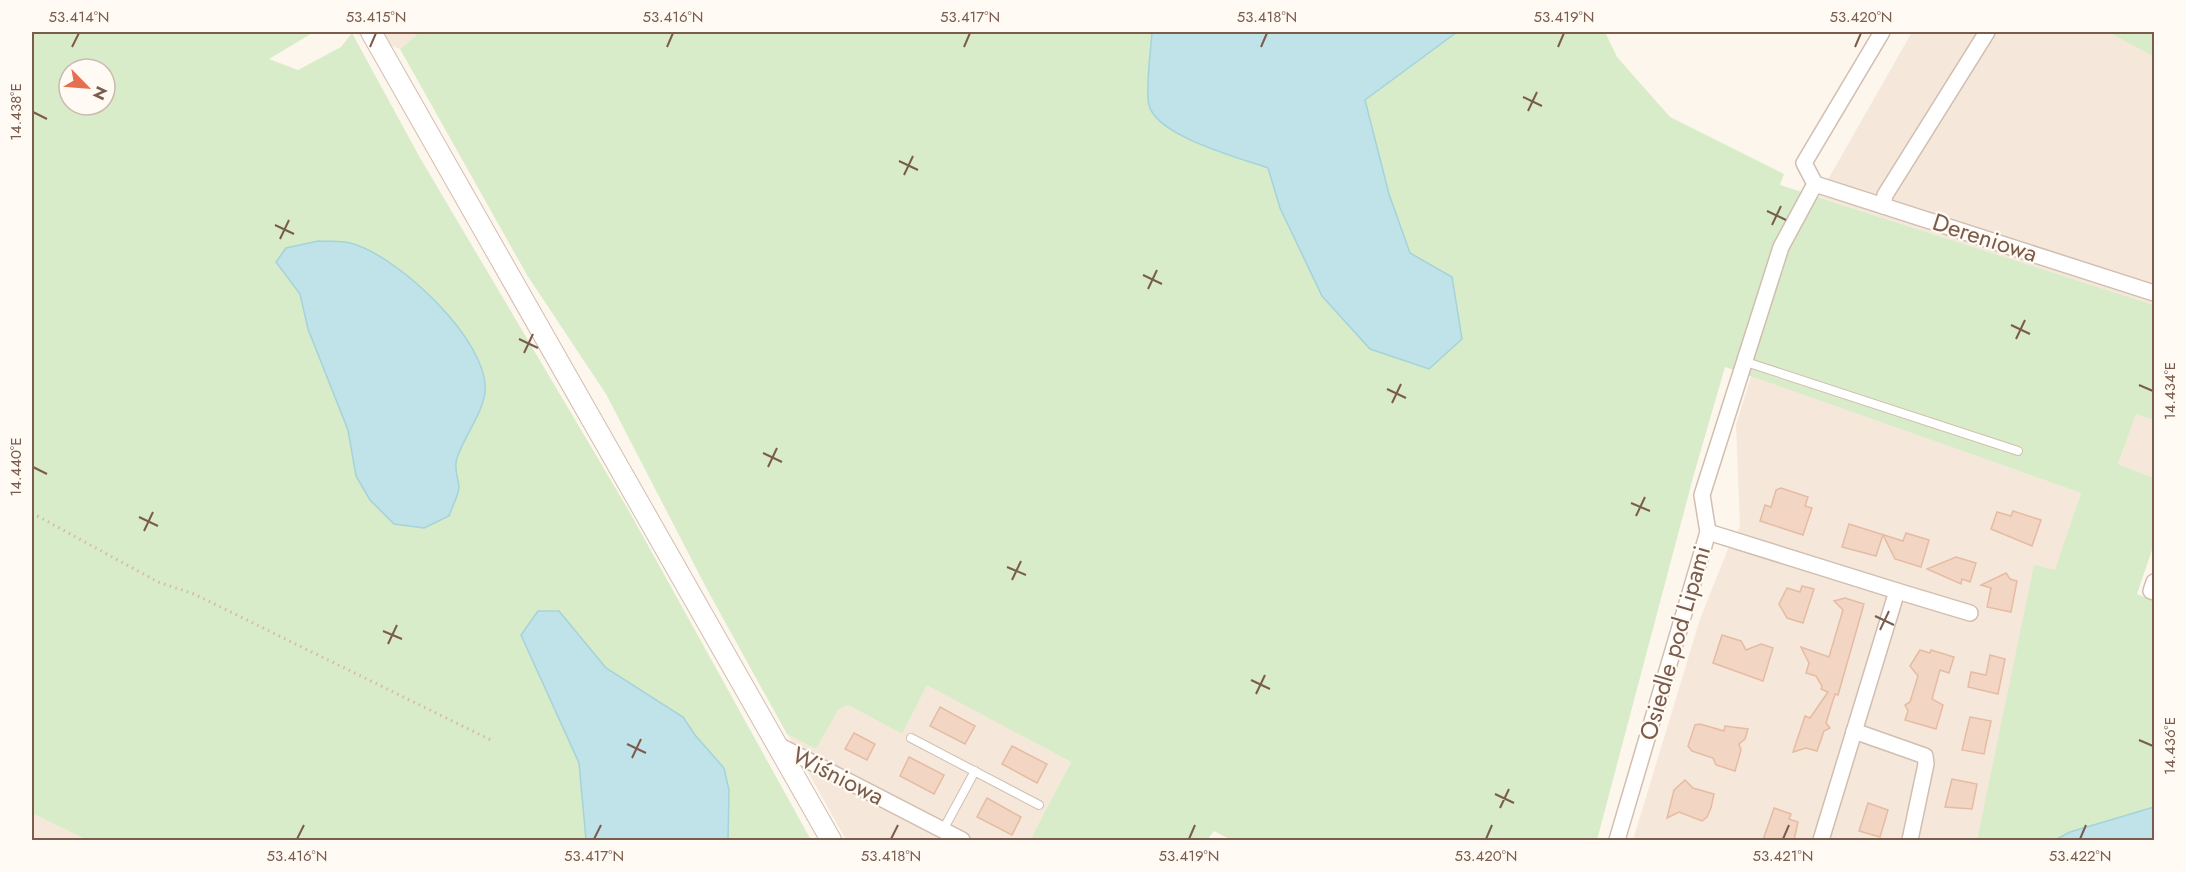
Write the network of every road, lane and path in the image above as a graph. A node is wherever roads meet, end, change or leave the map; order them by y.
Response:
1 (371, 32) edge
2 (1882, 32) edge
3 (1987, 32) edge
4 (1815, 184) junction
5 (1883, 206) junction
6 (2154, 293) edge
7 (1743, 361) junction
8 (2018, 452) dead end
9 (32, 513) edge
10 (1708, 532) junction
11 (2154, 582) edge
12 (1897, 591) junction
13 (2154, 592) edge
14 (1970, 613) dead end
15 (1854, 731) junction
16 (911, 738) dead end
17 (493, 741) dead end
18 (778, 745) junction
19 (975, 771) junction
20 (1039, 805) dead end
21 (943, 830) junction
22 (831, 840) edge
23 (962, 840) edge
24 (1617, 840) edge
25 (1821, 840) edge
26 (1910, 840) edge

1 - 18 street
2 - 4 street
3 - 5 street
4 - 5 street, Dereniowa
4 - 7 street
5 - 6 street, Dereniowa
7 - 8 lane
7 - 10 street
9 - 17 path
10 - 12 street, Osiedle pod Lipami
10 - 24 street, Osiedle pod Lipami
11 - 13 street
12 - 14 street, Osiedle pod Lipami
12 - 15 street
15 - 25 street
15 - 26 street
16 - 19 lane
18 - 21 street, Wiśniowa
18 - 22 street
19 - 20 lane
19 - 21 lane
21 - 23 street, Wiśniowa

